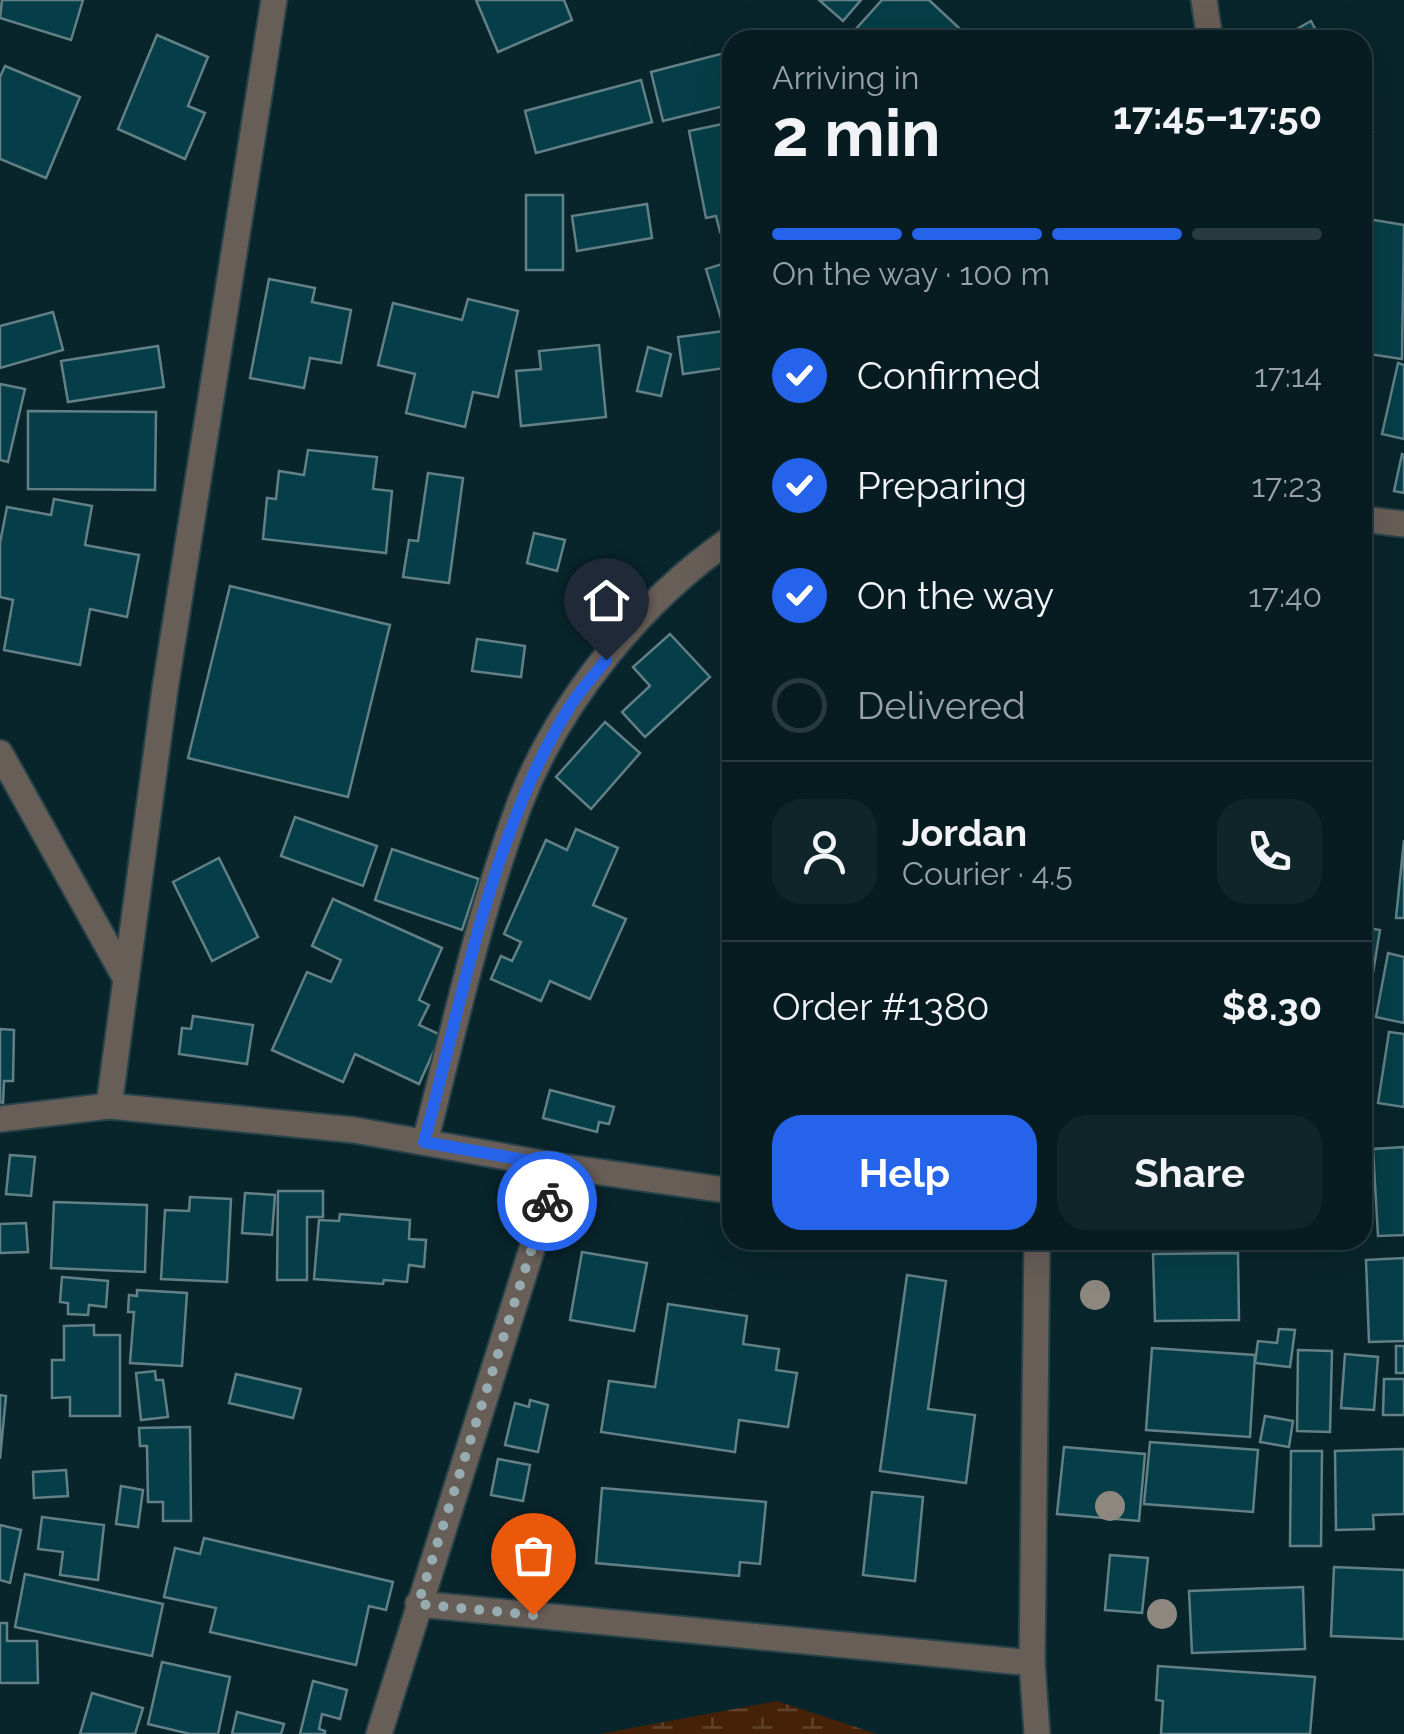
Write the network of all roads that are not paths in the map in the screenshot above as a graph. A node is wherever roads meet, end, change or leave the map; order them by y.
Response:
1 (274, 0) edge
2 (1204, 0) edge
3 (1208, 30) edge
4 (1372, 520) edge
5 (1404, 524) edge
6 (722, 546) edge
7 (0, 753) edge
8 (126, 979) junction
9 (109, 1106) junction
10 (0, 1119) edge
11 (424, 1142) junction
12 (558, 1166) junction
13 (722, 1191) edge
14 (1037, 1250) edge
15 (418, 1604) junction
16 (1032, 1663) junction
17 (379, 1734) edge
18 (1036, 1734) edge

1 - 8 street
2 - 3 street
4 - 5 street
6 - 11 street
7 - 8 street
8 - 9 street
9 - 10 street
9 - 11 street
11 - 12 street
12 - 13 street
12 - 15 street
14 - 16 street
15 - 16 street
15 - 17 street
16 - 18 street

